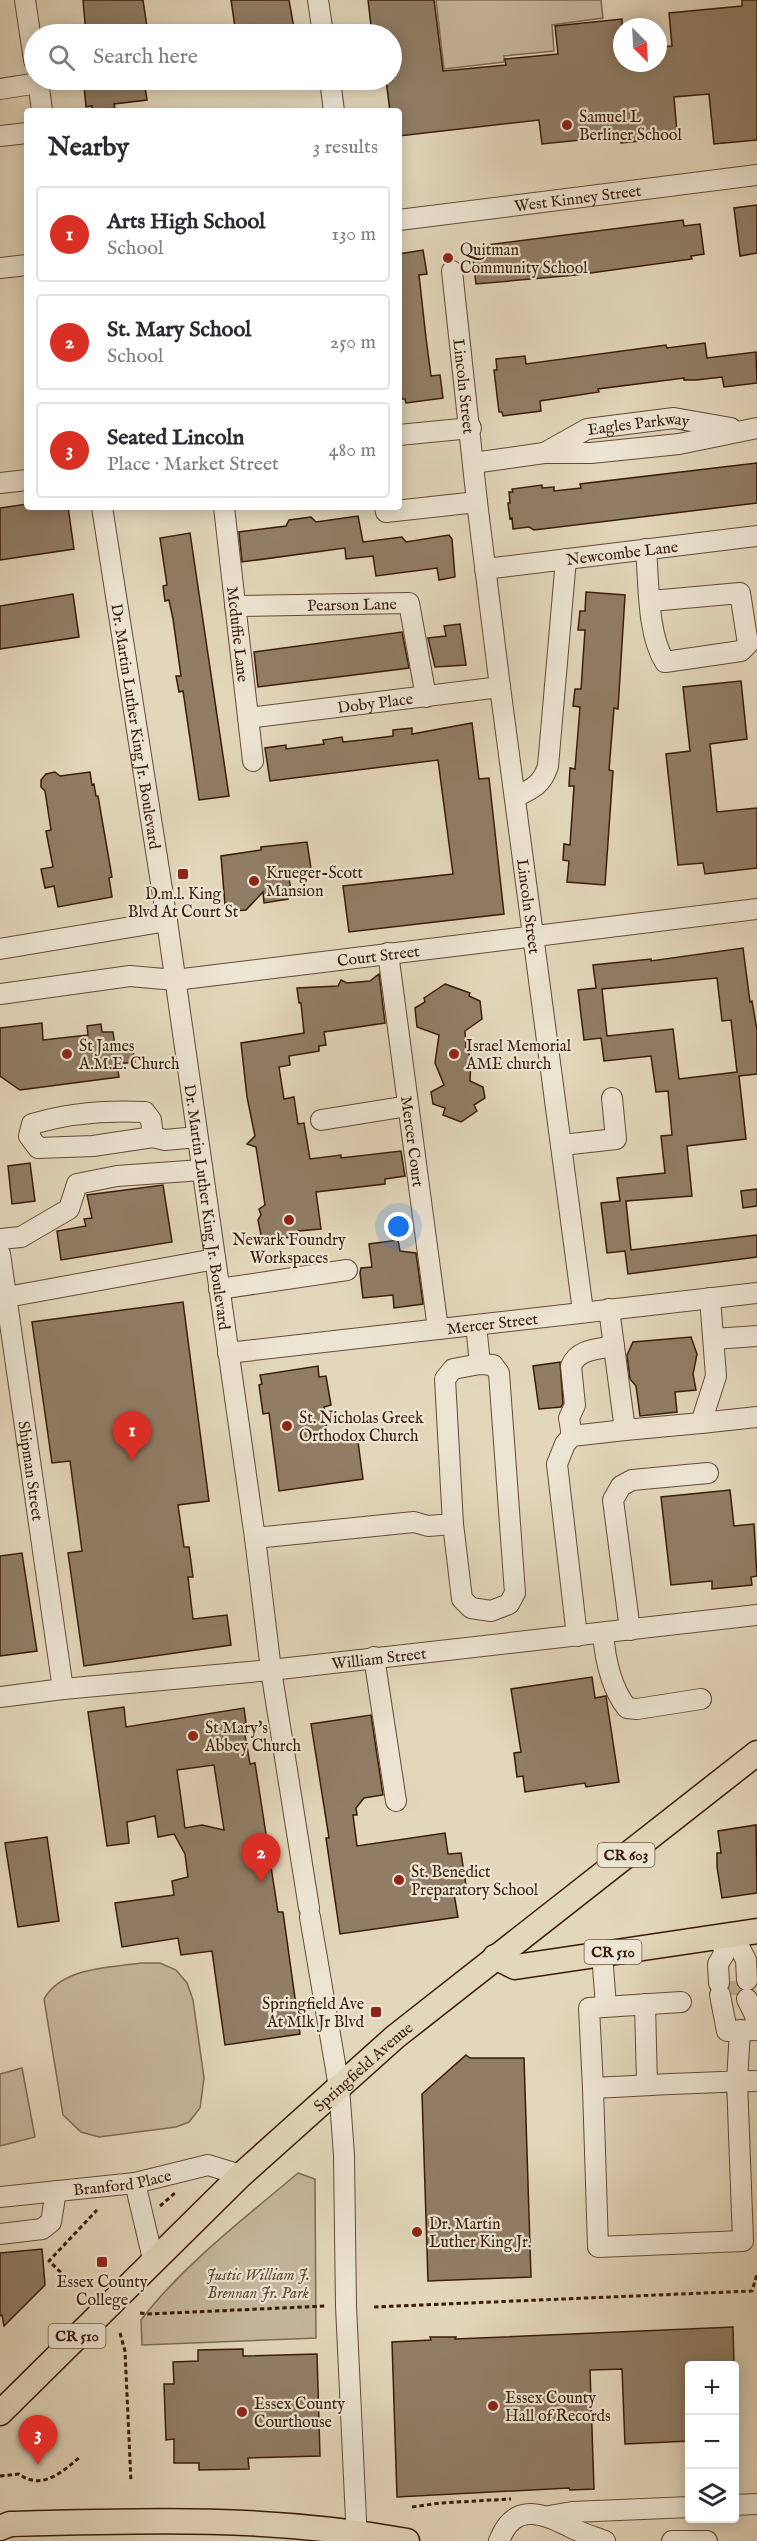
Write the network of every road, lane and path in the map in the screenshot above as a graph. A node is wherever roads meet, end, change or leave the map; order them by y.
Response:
1 (25, 0) edge
2 (318, 0) edge
3 (29, 24) edge
4 (322, 24) edge
5 (24, 84) edge
6 (0, 89) edge
7 (39, 90) edge
8 (331, 90) edge
9 (42, 108) edge
10 (334, 108) edge
11 (24, 133) edge
12 (0, 136) edge
13 (757, 175) edge
14 (402, 220) edge
15 (24, 265) edge
16 (0, 268) edge
17 (453, 271) dead end
18 (471, 428) junction
19 (748, 429) edge
20 (402, 435) edge
21 (473, 463) junction
22 (24, 480) edge
23 (0, 483) edge
24 (477, 502) junction
25 (105, 510) edge
26 (224, 510) edge
27 (386, 510) edge
28 (757, 536) edge
29 (646, 549) junction
30 (566, 559) junction
31 (486, 569) junction
32 (651, 602) junction
33 (235, 606) junction
34 (500, 687) junction
35 (426, 697) junction
36 (248, 718) junction
37 (253, 761) dead end
38 (515, 796) junction
39 (757, 909) edge
40 (167, 921) junction
41 (535, 935) junction
42 (0, 949) edge
43 (388, 953) junction
44 (175, 980) junction
45 (0, 994) edge
46 (612, 1098) dead end
47 (408, 1106) junction
48 (321, 1120) dead end
49 (153, 1137) junction
50 (197, 1137) junction
51 (562, 1145) junction
52 (202, 1170) junction
53 (0, 1239) edge
54 (0, 1254) edge
55 (215, 1259) junction
56 (347, 1270) dead end
57 (219, 1289) junction
58 (757, 1293) edge
59 (7, 1297) junction
60 (710, 1298) junction
61 (609, 1309) junction
62 (583, 1311) junction
63 (476, 1325) junction
64 (438, 1329) junction
65 (757, 1335) edge
66 (714, 1339) junction
67 (614, 1346) junction
68 (228, 1353) junction
69 (480, 1364) junction
70 (757, 1417) edge
71 (701, 1423) junction
72 (625, 1430) junction
73 (572, 1436) junction
74 (708, 1473) dead end
75 (453, 1524) junction
76 (255, 1538) junction
77 (491, 1611) junction
78 (757, 1615) edge
79 (630, 1630) junction
80 (603, 1633) junction
81 (577, 1636) junction
82 (494, 1644) junction
83 (374, 1657) junction
84 (271, 1670) junction
85 (63, 1689) junction
86 (0, 1697) edge
87 (701, 1699) dead end
88 (757, 1753) edge
89 (396, 1801) dead end
90 (757, 1931) edge
91 (726, 1942) junction
92 (602, 1954) junction
93 (495, 1957) junction
94 (681, 2002) dead end
95 (645, 2004) junction
96 (606, 2006) junction
97 (740, 2007) edge
98 (737, 2081) junction
99 (757, 2081) edge
100 (647, 2085) junction
101 (339, 2087) junction
102 (593, 2088) junction
103 (241, 2175) junction
104 (135, 2183) junction
105 (181, 2187) dead end
106 (56, 2191) junction
107 (0, 2197) edge
108 (157, 2209) dead end
109 (97, 2210) dead end
110 (0, 2234) edge
111 (153, 2259) junction
112 (757, 2274) edge
113 (77, 2288) dead end
114 (326, 2306) dead end
115 (374, 2307) dead end
116 (140, 2313) dead end
117 (120, 2333) dead end
118 (0, 2413) edge
119 (80, 2457) dead end
120 (0, 2476) edge
121 (131, 2482) dead end
122 (757, 2504) edge
123 (739, 2505) edge
124 (685, 2507) edge
125 (549, 2516) junction
126 (3, 2528) edge
127 (357, 2537) edge
128 (407, 2541) edge
129 (499, 2541) edge
130 (605, 2541) edge
131 (672, 2541) edge
132 (707, 2541) edge

1 - 3 street
2 - 4 street
5 - 6 street
7 - 9 street
8 - 10 street
11 - 12 street
13 - 14 street, West Kinney Street
15 - 16 street
17 - 18 street, Lincoln Street
18 - 20 street
18 - 21 street, Lincoln Street
19 - 21 street, Eagles Parkway
21 - 24 street, Lincoln Street
22 - 23 street
24 - 27 street
24 - 31 street, Lincoln Street
25 - 40 street, Dr. Martin Luther King Jr. Boulevard
26 - 33 street, Mcduffie Lane
28 - 29 street, Newcombe Lane
29 - 30 street, Newcombe Lane
29 - 32 street
30 - 31 street, Newcombe Lane
30 - 38 street
31 - 34 street, Lincoln Street
32 - 32 street
33 - 35 street, Pearson Lane
33 - 36 street, Mcduffie Lane
34 - 35 street, Doby Place
34 - 38 street, Lincoln Street
35 - 36 street, Doby Place
36 - 37 street, Mcduffie Lane
38 - 41 street, Lincoln Street
39 - 41 street, Court Street
40 - 42 street
40 - 44 street, Dr. Martin Luther King Jr. Boulevard
41 - 43 street, Court Street
41 - 51 street, Lincoln Street
43 - 44 street, Court Street
43 - 47 street, Mercer Court
44 - 45 street, Court Street
44 - 50 street, Dr. Martin Luther King Jr. Boulevard
46 - 51 street
47 - 48 street
47 - 64 street, Mercer Court
49 - 49 street
49 - 50 street
50 - 52 street, Dr. Martin Luther King Jr. Boulevard
51 - 62 street, Lincoln Street
52 - 53 street
52 - 55 street, Dr. Martin Luther King Jr. Boulevard
54 - 59 street, Shipman Street
55 - 57 street, Dr. Martin Luther King Jr. Boulevard
55 - 59 street
56 - 57 street
57 - 68 street, Dr. Martin Luther King Jr. Boulevard
58 - 60 street, Mercer Street
59 - 85 street, Shipman Street
60 - 61 street, Mercer Street
60 - 66 street
61 - 62 street, Mercer Street
61 - 67 street
62 - 63 street, Mercer Street
63 - 64 street, Mercer Street
63 - 69 street
64 - 68 street, Mercer Street
65 - 66 street
66 - 71 street
67 - 72 street
67 - 73 street
68 - 76 street, Dr. Martin Luther King Jr. Boulevard
69 - 75 street
69 - 77 street
70 - 71 street
71 - 72 street
72 - 73 street
73 - 81 street
74 - 79 street
75 - 76 street
75 - 77 street
76 - 84 street, Dr. Martin Luther King Jr. Boulevard
77 - 82 street
78 - 79 street, William Street
79 - 80 street, William Street
80 - 81 street, William Street
80 - 87 street
81 - 82 street, William Street
82 - 83 street, William Street
83 - 84 street, William Street
83 - 89 street
84 - 85 street, William Street
84 - 101 street, Dr. Martin Luther King Jr. Boulevard
85 - 86 street, William Street
88 - 93 main road, Springfield Avenue / CR 603
90 - 91 main road, CR 510
91 - 92 main road, CR 510
91 - 97 street
91 - 97 street
92 - 93 main road, CR 510
92 - 96 street
93 - 101 main road, Springfield Avenue / CR 510
94 - 95 street
95 - 96 street
95 - 100 street
96 - 102 street
97 - 98 street
98 - 99 street
98 - 100 street
98 - 102 street
100 - 102 street
101 - 103 main road, Springfield Avenue / CR 510
101 - 127 street, Dr. Martin Luther King Jr. Boulevard
103 - 104 street, Branford Place
103 - 111 main road, Springfield Avenue / CR 510
104 - 106 street, Branford Place
104 - 111 street
105 - 108 path
106 - 107 street, Branford Place
106 - 110 street
109 - 113 path
111 - 118 main road, Springfield Avenue / CR 510
112 - 115 path
114 - 116 path
117 - 121 path
119 - 120 path
122 - 123 street
124 - 125 street
125 - 129 street
125 - 130 street
126 - 127 main road
127 - 128 main road
131 - 132 street

